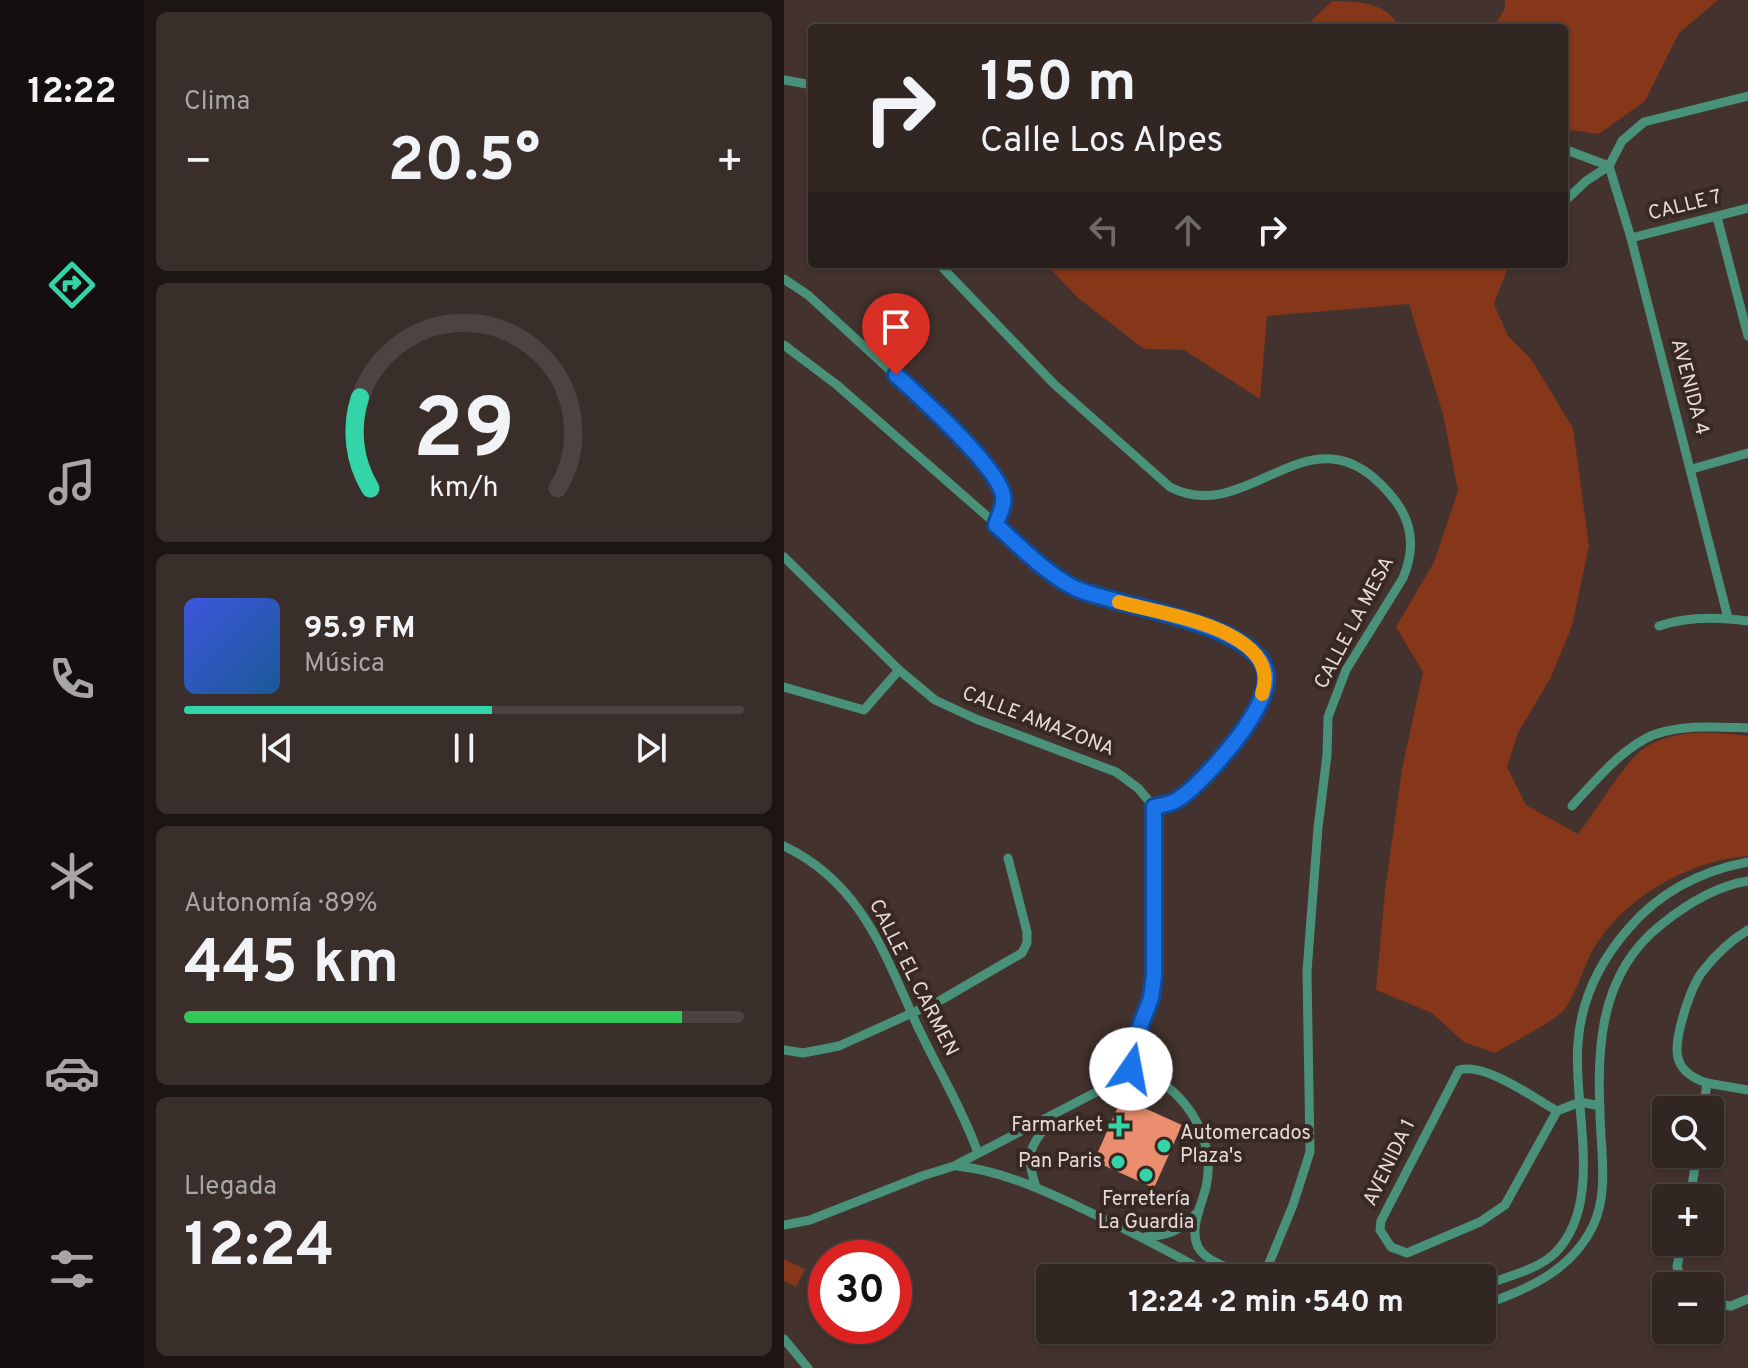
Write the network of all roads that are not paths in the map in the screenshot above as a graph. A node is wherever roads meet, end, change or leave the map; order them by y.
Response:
1 (784, 80) edge
2 (808, 84) edge
3 (1748, 96) edge
4 (1568, 151) edge
5 (1609, 166) junction
6 (1568, 198) edge
7 (1748, 208) edge
8 (1717, 217) junction
9 (1631, 238) junction
10 (943, 268) edge
11 (784, 279) edge
12 (1748, 336) edge
13 (784, 345) edge
14 (1748, 453) edge
15 (1692, 469) junction
16 (996, 525) junction
17 (784, 557) edge
18 (1728, 618) junction
19 (1748, 621) edge
20 (1659, 626) dead end
21 (899, 670) junction
22 (784, 687) edge
23 (1748, 728) edge
24 (1572, 806) dead end
25 (1154, 807) junction
26 (784, 846) edge
27 (1008, 858) dead end
28 (1748, 862) edge
29 (1748, 881) edge
30 (1748, 930) edge
31 (912, 1014) junction
32 (784, 1050) edge
33 (1131, 1069) junction
34 (1707, 1083) junction
35 (1748, 1090) edge
36 (1705, 1096) edge
37 (1580, 1102) junction
38 (1600, 1106) junction
39 (1557, 1111) junction
40 (1059, 1112) junction
41 (978, 1153) junction
42 (954, 1166) junction
43 (1036, 1187) junction
44 (1199, 1211) junction
45 (784, 1225) edge
46 (1145, 1237) junction
47 (1192, 1264) edge
48 (1226, 1264) edge
49 (1266, 1264) edge
50 (1496, 1280) edge
51 (1496, 1299) edge
52 (1748, 1299) edge
53 (1724, 1305) edge
54 (784, 1339) edge
55 (808, 1368) edge

1 - 2 street
3 - 5 street
4 - 5 street
5 - 6 street
5 - 9 street, AVENIDA 4
7 - 8 street, CALLE 7
8 - 9 street, CALLE 7
8 - 12 street
9 - 15 street, AVENIDA 4
10 - 49 street, CALLE LA MESA
11 - 16 street
13 - 16 street
14 - 15 street
15 - 18 street, AVENIDA 4
16 - 25 street
17 - 21 street, CALLE AMAZONA
18 - 19 street
18 - 20 street
21 - 22 street
21 - 25 street, CALLE AMAZONA
23 - 24 street
25 - 33 street
26 - 31 street, CALLE EL CARMEN
27 - 31 street
28 - 37 street
29 - 38 street
30 - 34 street
31 - 32 street
31 - 41 street, CALLE EL CARMEN
33 - 40 street
33 - 44 street
34 - 35 street
34 - 36 street
37 - 38 street
37 - 39 street
37 - 50 street
38 - 51 street
39 - 39 street, AVENIDA 1
40 - 41 street
40 - 43 street
41 - 42 street
42 - 43 street
42 - 45 street
43 - 46 street
44 - 46 street
44 - 48 street
46 - 47 street
52 - 53 street
54 - 55 street

